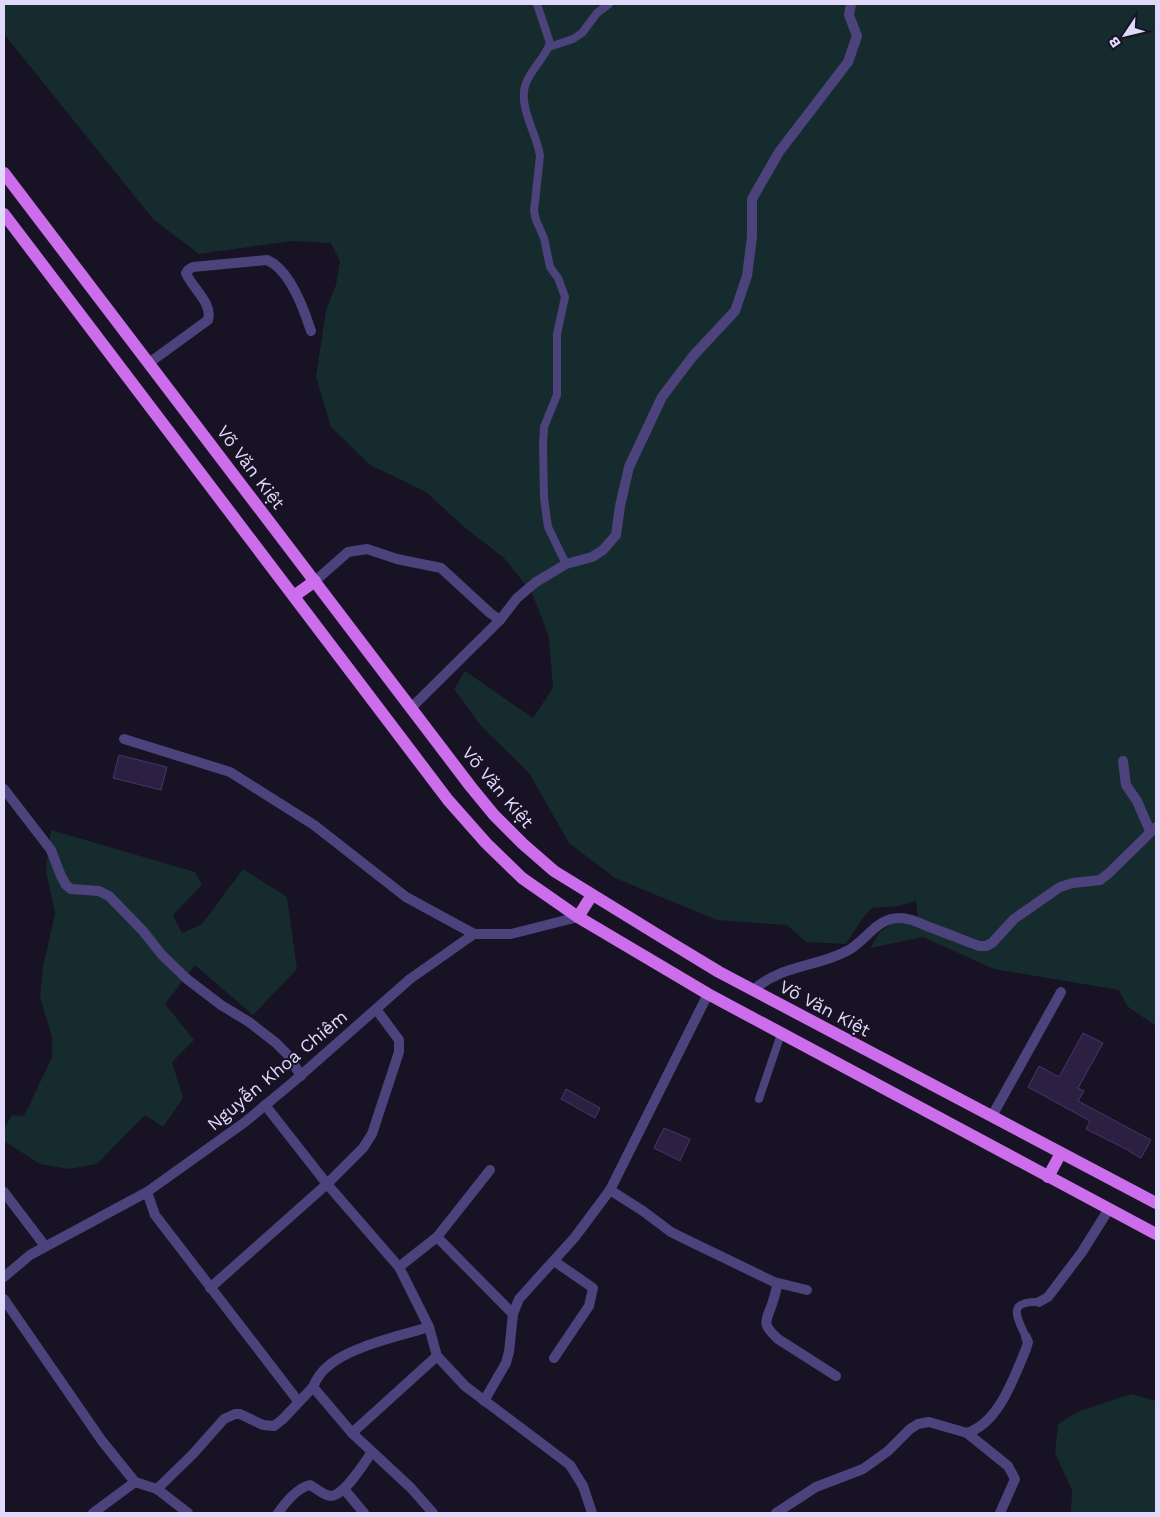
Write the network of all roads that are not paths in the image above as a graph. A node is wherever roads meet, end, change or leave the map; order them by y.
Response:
1 (537, 4) edge
2 (609, 4) edge
3 (851, 4) edge
4 (549, 46) junction
5 (4, 173) edge
6 (4, 214) edge
7 (311, 330) dead end
8 (149, 363) junction
9 (566, 564) junction
10 (315, 581) junction
11 (294, 596) junction
12 (500, 620) junction
13 (412, 707) junction
14 (124, 739) dead end
15 (1123, 761) dead end
16 (4, 790) edge
17 (1153, 829) edge
18 (592, 895) junction
19 (578, 917) junction
20 (474, 934) junction
21 (753, 990) junction
22 (1061, 992) dead end
23 (708, 994) junction
24 (376, 1009) junction
25 (781, 1034) junction
26 (301, 1076) junction
27 (759, 1100) dead end
28 (265, 1105) junction
29 (992, 1116) junction
30 (1061, 1152) junction
31 (490, 1170) dead end
32 (1048, 1177) junction
33 (327, 1184) junction
34 (610, 1190) junction
35 (4, 1192) edge
36 (147, 1192) junction
37 (1155, 1199) edge
38 (1109, 1209) junction
39 (1156, 1234) edge
40 (437, 1237) junction
41 (45, 1246) junction
42 (554, 1261) junction
43 (399, 1267) junction
44 (4, 1277) edge
45 (778, 1283) junction
46 (210, 1288) junction
47 (807, 1290) dead end
48 (4, 1299) edge
49 (1039, 1302) joint
50 (513, 1314) junction
51 (429, 1327) junction
52 (1026, 1337) joint
53 (437, 1356) junction
54 (554, 1358) dead end
55 (836, 1376) dead end
56 (312, 1387) junction
57 (484, 1400) junction
58 (298, 1401) junction
59 (352, 1433) junction
60 (967, 1433) junction
61 (372, 1452) junction
62 (134, 1482) junction
63 (157, 1489) junction
64 (344, 1489) junction
65 (93, 1513) edge
66 (188, 1513) edge
67 (278, 1513) edge
68 (364, 1513) edge
69 (432, 1513) edge
70 (592, 1513) edge
71 (776, 1513) edge
72 (1000, 1513) edge

1 - 4 lane
2 - 4 lane
3 - 9 street
4 - 9 lane
5 - 8 main road, Võ Văn Kiệt
6 - 11 main road
7 - 8 street
8 - 10 main road, Võ Văn Kiệt
9 - 12 street
10 - 11 main road
10 - 12 street
10 - 13 main road, Võ Văn Kiệt
11 - 19 main road
12 - 13 street
13 - 18 main road, Võ Văn Kiệt
14 - 20 street
15 - 17 street
16 - 26 street
17 - 21 street
18 - 19 main road
18 - 21 main road, Võ Văn Kiệt
19 - 20 street
19 - 23 main road
20 - 24 street, Nguyễn Khoa Chiêm
21 - 29 main road, Võ Văn Kiệt
22 - 29 street
23 - 25 main road
23 - 34 street
24 - 26 street, Nguyễn Khoa Chiêm
24 - 33 street
25 - 27 lane
25 - 32 main road
26 - 28 street, Nguyễn Khoa Chiêm
28 - 33 street
28 - 36 street, Nguyễn Khoa Chiêm
29 - 30 main road, Võ Văn Kiệt
30 - 32 main road
30 - 37 main road, Võ Văn Kiệt
31 - 40 street
32 - 38 main road
33 - 43 street
33 - 46 street
34 - 42 street
34 - 45 street
35 - 41 street
36 - 41 street, Nguyễn Khoa Chiêm
36 - 46 street
38 - 39 main road
38 - 49 street
40 - 43 street
40 - 50 street
41 - 44 street, Nguyễn Khoa Chiêm
42 - 50 street
42 - 54 street
43 - 51 street
45 - 47 street
45 - 55 street
46 - 58 street
48 - 62 street
49 - 52 lane
50 - 57 street
51 - 53 street
51 - 56 street
52 - 60 street
53 - 57 street
53 - 59 street
56 - 58 street
56 - 59 street
57 - 70 street
58 - 63 street
59 - 61 street
60 - 71 street
60 - 72 street
61 - 64 street
61 - 69 street
62 - 63 street
62 - 65 street
63 - 66 street
64 - 67 street
64 - 68 street

